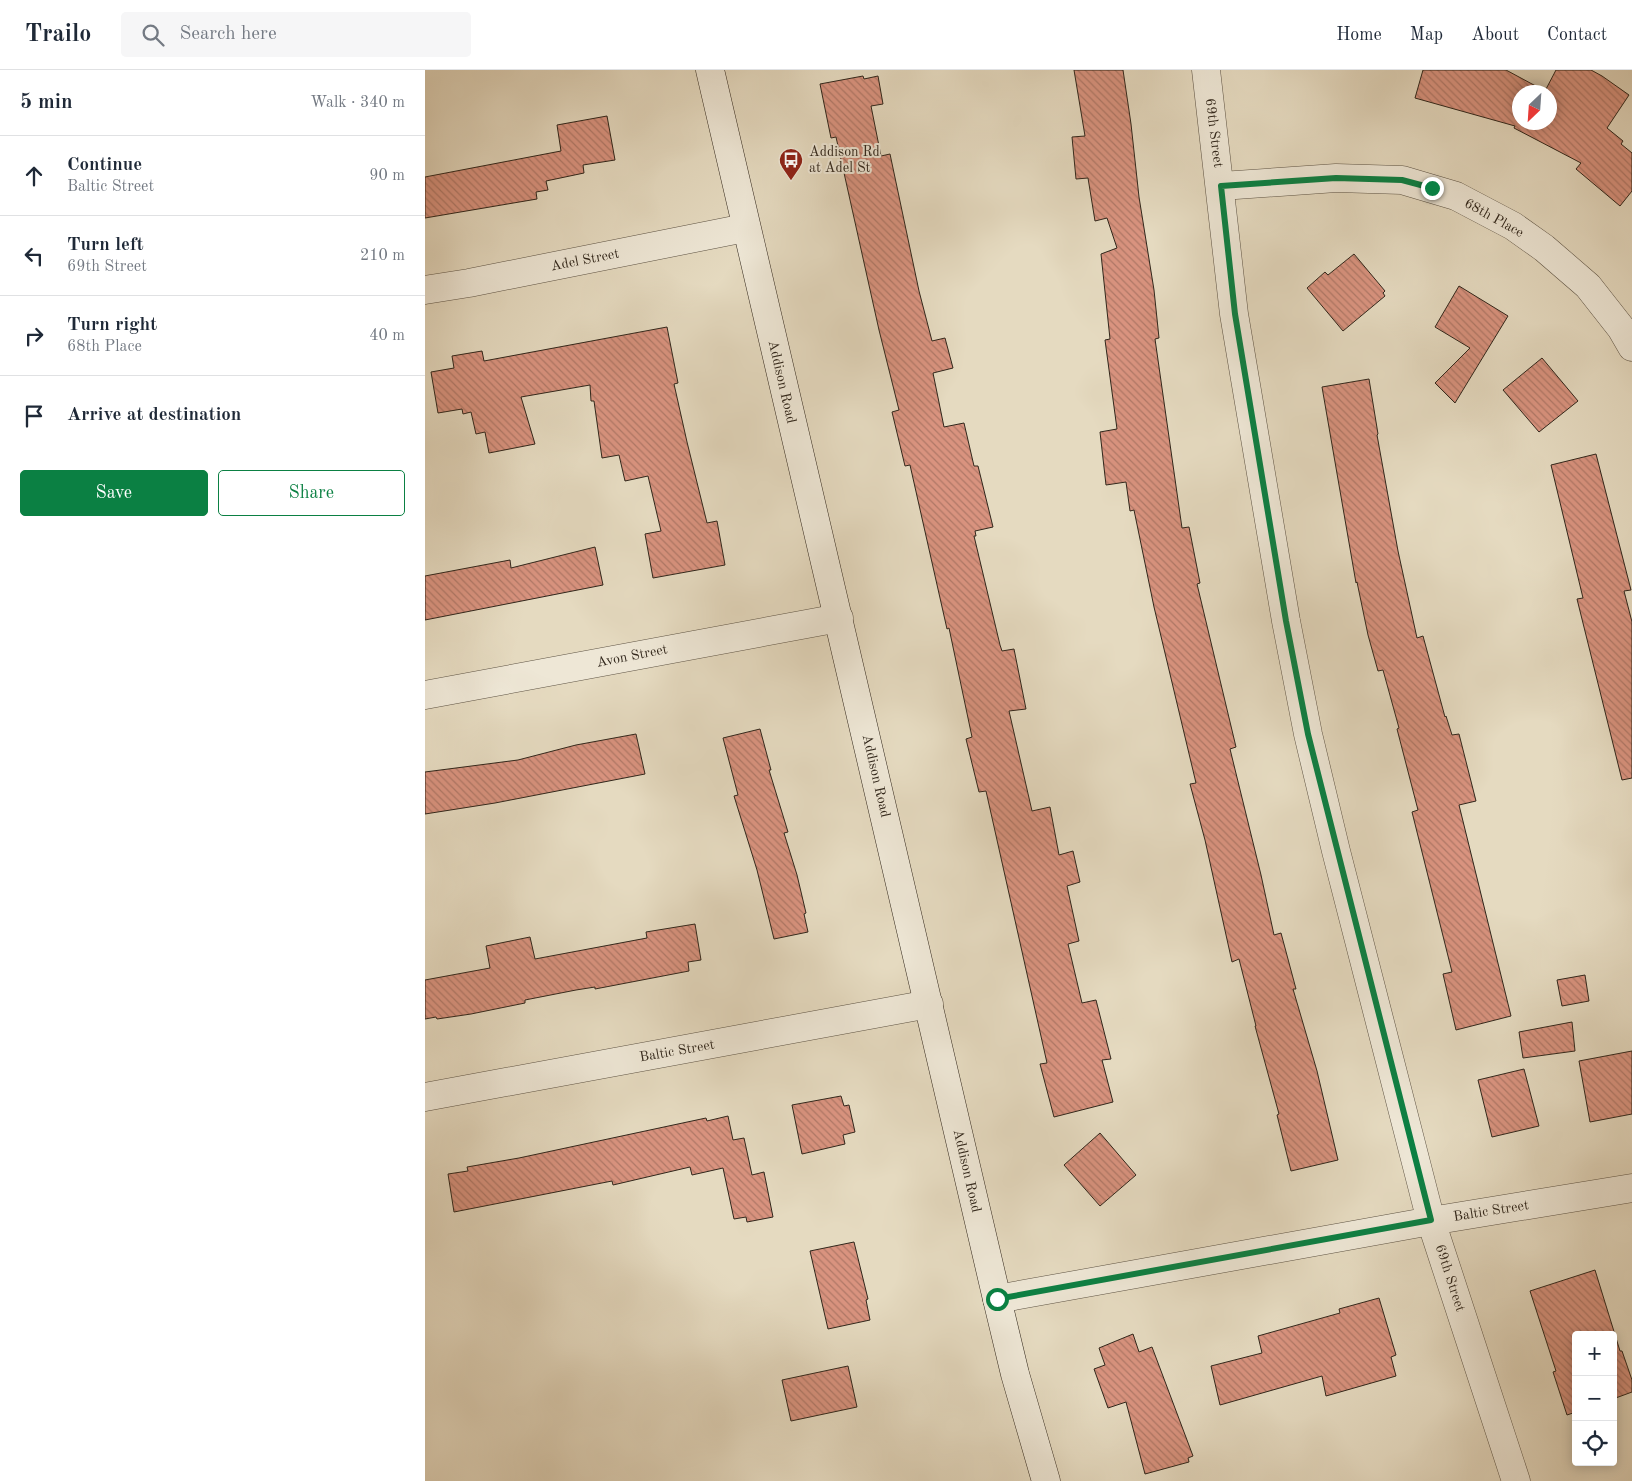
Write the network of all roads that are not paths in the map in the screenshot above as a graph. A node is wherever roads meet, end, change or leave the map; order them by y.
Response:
1 (710, 70) edge
2 (1206, 70) edge
3 (1221, 186) junction
4 (745, 228) junction
5 (425, 290) edge
6 (1632, 347) edge
7 (839, 618) junction
8 (425, 695) edge
9 (929, 1004) junction
10 (425, 1097) edge
11 (1632, 1188) edge
12 (1431, 1220) junction
13 (997, 1299) junction
14 (1046, 1481) edge
15 (1516, 1481) edge

1 - 4 street, Addison Road
2 - 3 street, 69th Street
3 - 6 street, 68th Place
3 - 12 street, 69th Street
4 - 5 street, Adel Street
4 - 7 street, Addison Road
7 - 8 street, Avon Street
7 - 9 street, Addison Road
9 - 10 street, Baltic Street
9 - 13 street, Addison Road
11 - 12 street, Baltic Street
12 - 13 street, Baltic Street
12 - 15 street, 69th Street
13 - 14 street, Addison Road

